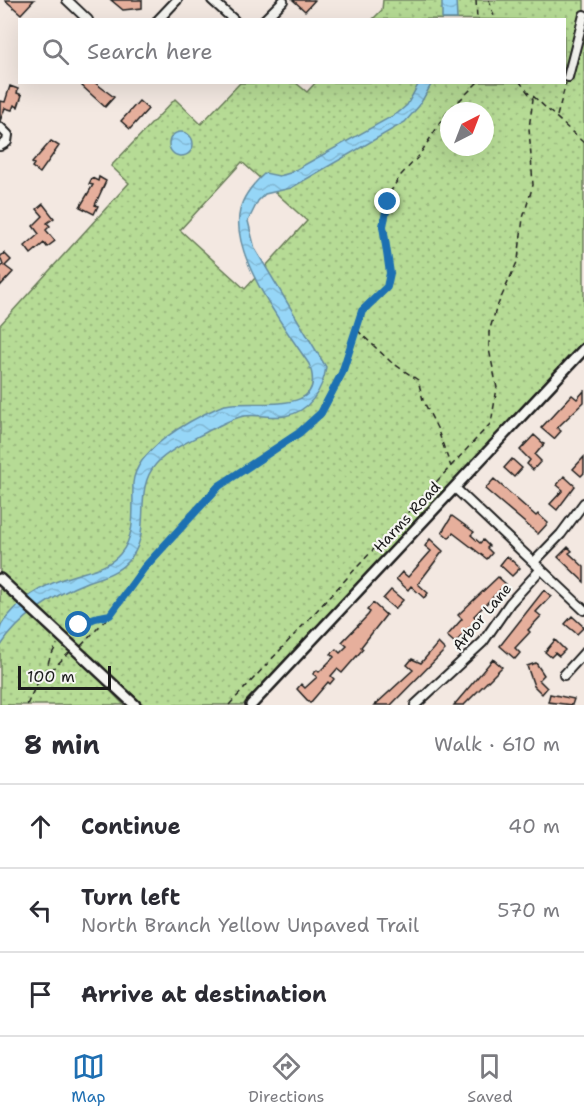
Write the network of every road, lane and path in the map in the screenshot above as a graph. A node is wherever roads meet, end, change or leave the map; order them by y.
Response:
1 (67, 0) edge
2 (177, 0) edge
3 (212, 0) edge
4 (476, 0) edge
5 (489, 0) edge
6 (283, 2) edge
7 (584, 15) edge
8 (86, 18) edge
9 (160, 18) edge
10 (232, 18) edge
11 (266, 18) edge
12 (477, 18) edge
13 (494, 18) edge
14 (568, 76) joint
15 (566, 83) edge
16 (476, 84) edge
17 (522, 84) edge
18 (566, 84) edge
19 (532, 95) junction
20 (557, 117) junction
21 (0, 127) edge
22 (584, 143) edge
23 (0, 146) edge
24 (356, 330) junction
25 (584, 349) edge
26 (451, 467) junction
27 (455, 488) junction
28 (584, 503) edge
29 (534, 562) junction
30 (541, 569) junction
31 (0, 579) edge
32 (584, 610) edge
33 (110, 615) junction
34 (70, 631) dead end
35 (57, 644) dead end
36 (75, 649) junction
37 (584, 653) edge
38 (46, 675) junction
39 (564, 675) dead end
40 (27, 705) edge
41 (135, 705) edge
42 (229, 705) edge
43 (251, 705) edge
44 (415, 705) edge

1 - 8 street
2 - 9 street
3 - 10 street
4 - 12 path
5 - 13 path
6 - 11 street
7 - 14 street
14 - 15 path
16 - 24 path
17 - 19 path
18 - 20 path
19 - 20 path
19 - 26 path
20 - 22 path
21 - 23 street
24 - 26 path
24 - 33 path
25 - 27 main road, Harms Road
26 - 42 path
27 - 29 street
27 - 43 main road, Harms Road
28 - 29 street
29 - 30 street
30 - 32 street
30 - 44 street, Arbor Lane
31 - 36 main road
33 - 34 path
33 - 36 path
35 - 38 path
36 - 38 path
36 - 41 main road
37 - 39 street
38 - 40 path

